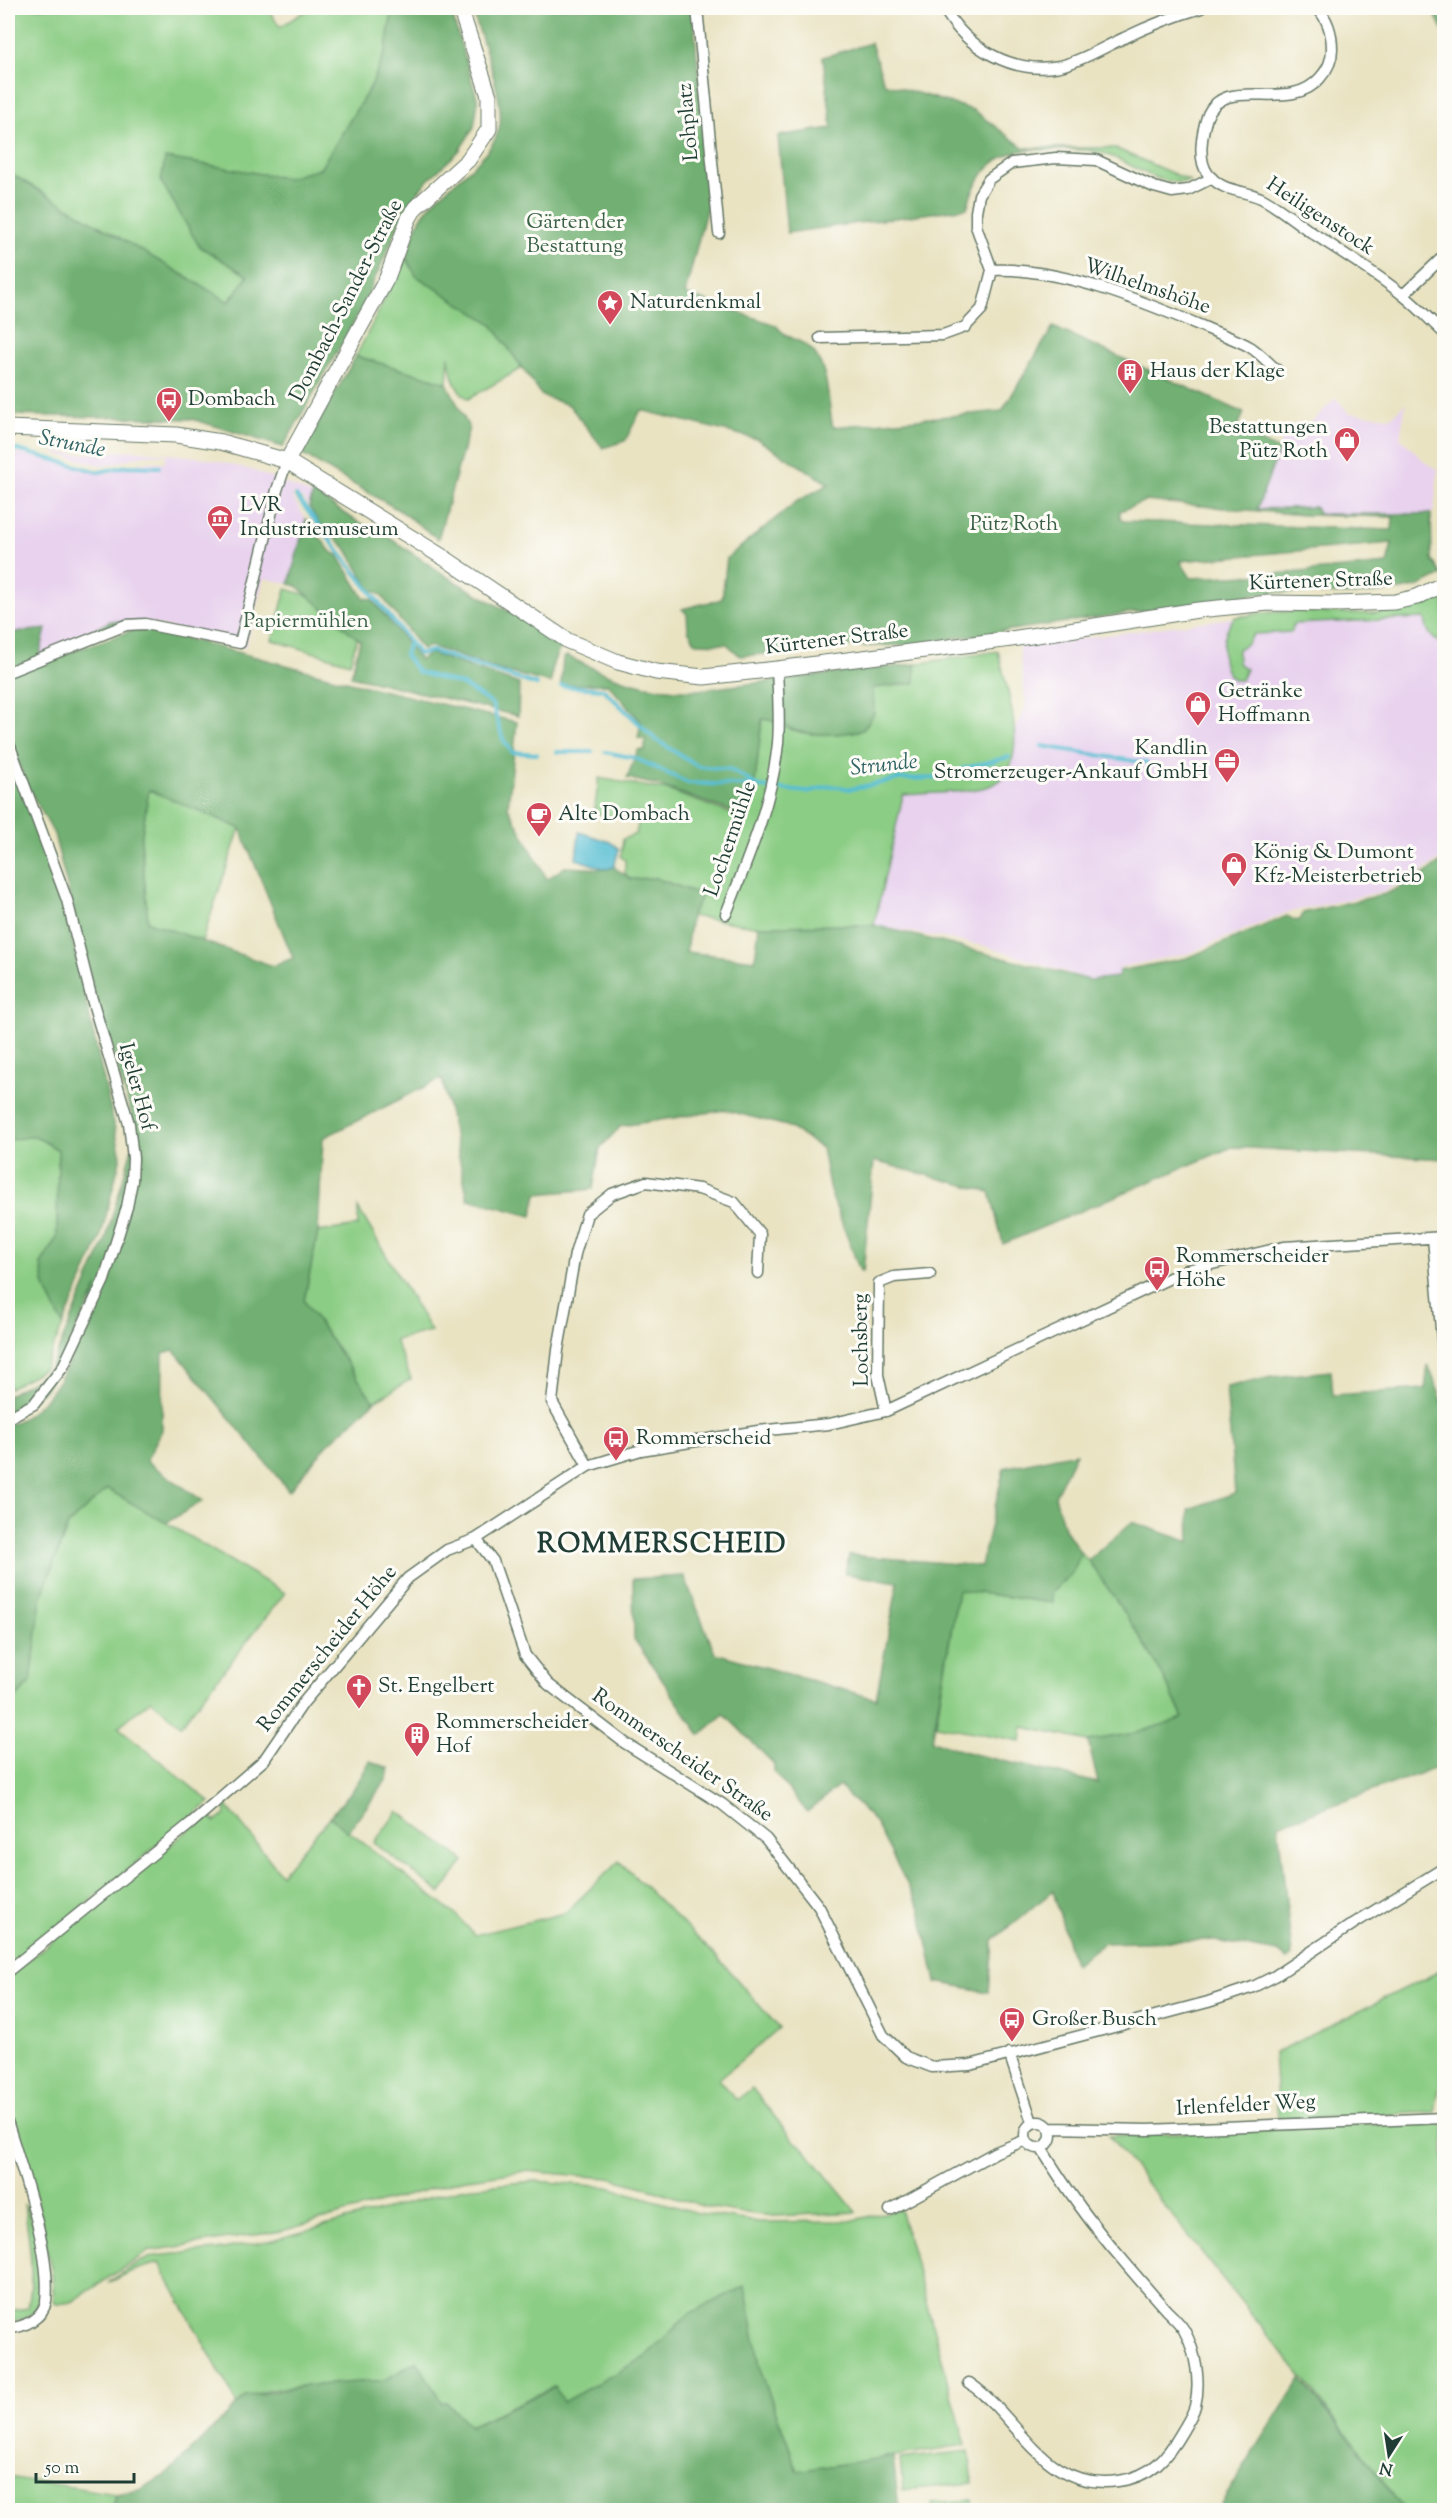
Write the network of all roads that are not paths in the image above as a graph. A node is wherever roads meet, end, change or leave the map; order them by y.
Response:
1 (460, 8) edge
2 (698, 8) edge
3 (944, 8) edge
4 (1201, 8) edge
5 (1317, 8) edge
6 (1212, 178) junction
7 (718, 233) dead end
8 (1444, 256) edge
9 (992, 270) junction
10 (1403, 295) junction
11 (1444, 333) edge
12 (820, 338) dead end
13 (1278, 371) dead end
14 (8, 428) edge
15 (287, 461) junction
16 (1444, 584) edge
17 (777, 669) junction
18 (8, 672) edge
19 (8, 741) edge
20 (726, 914) dead end
21 (1444, 1237) edge
22 (1432, 1238) junction
23 (758, 1273) dead end
24 (930, 1274) dead end
25 (1444, 1363) edge
26 (886, 1411) junction
27 (8, 1418) edge
28 (588, 1466) junction
29 (477, 1539) junction
30 (1444, 1869) edge
31 (8, 1971) edge
32 (1008, 2053) junction
33 (1444, 2118) edge
34 (1032, 2122) junction
35 (8, 2124) edge
36 (1050, 2128) junction
37 (1026, 2140) junction
38 (1041, 2148) junction
39 (890, 2210) dead end
40 (8, 2328) edge
41 (969, 2383) dead end

1 - 15 main road, Dombach-Sander-Straße
2 - 7 street, Lohplatz
3 - 4 street
5 - 6 street
6 - 9 street
6 - 10 street, Heiligenstock
8 - 10 street
9 - 12 street
9 - 13 street, Wilhelmshöhe
10 - 11 street, Heiligenstock
14 - 15 main road, Kürtener Straße
15 - 17 main road, Kürtener Straße
15 - 18 street
16 - 17 main road, Kürtener Straße
17 - 20 street, Lochermühle
19 - 27 street, Igeler Hof
21 - 22 street, Rommerscheider Höhe
22 - 25 street
22 - 26 street, Rommerscheider Höhe
23 - 28 street
24 - 26 street, Lochsberg
26 - 28 street, Rommerscheider Höhe
28 - 29 street, Rommerscheider Höhe
29 - 31 street, Rommerscheider Höhe
29 - 32 street, Rommerscheider Straße
30 - 32 street, Rommerscheider Straße
32 - 34 street
33 - 36 street, Irlenfelder Weg
34 - 36 street, Irlenfelder Weg
34 - 37 street
35 - 40 street
36 - 38 street
37 - 38 street
37 - 39 street
38 - 41 street

